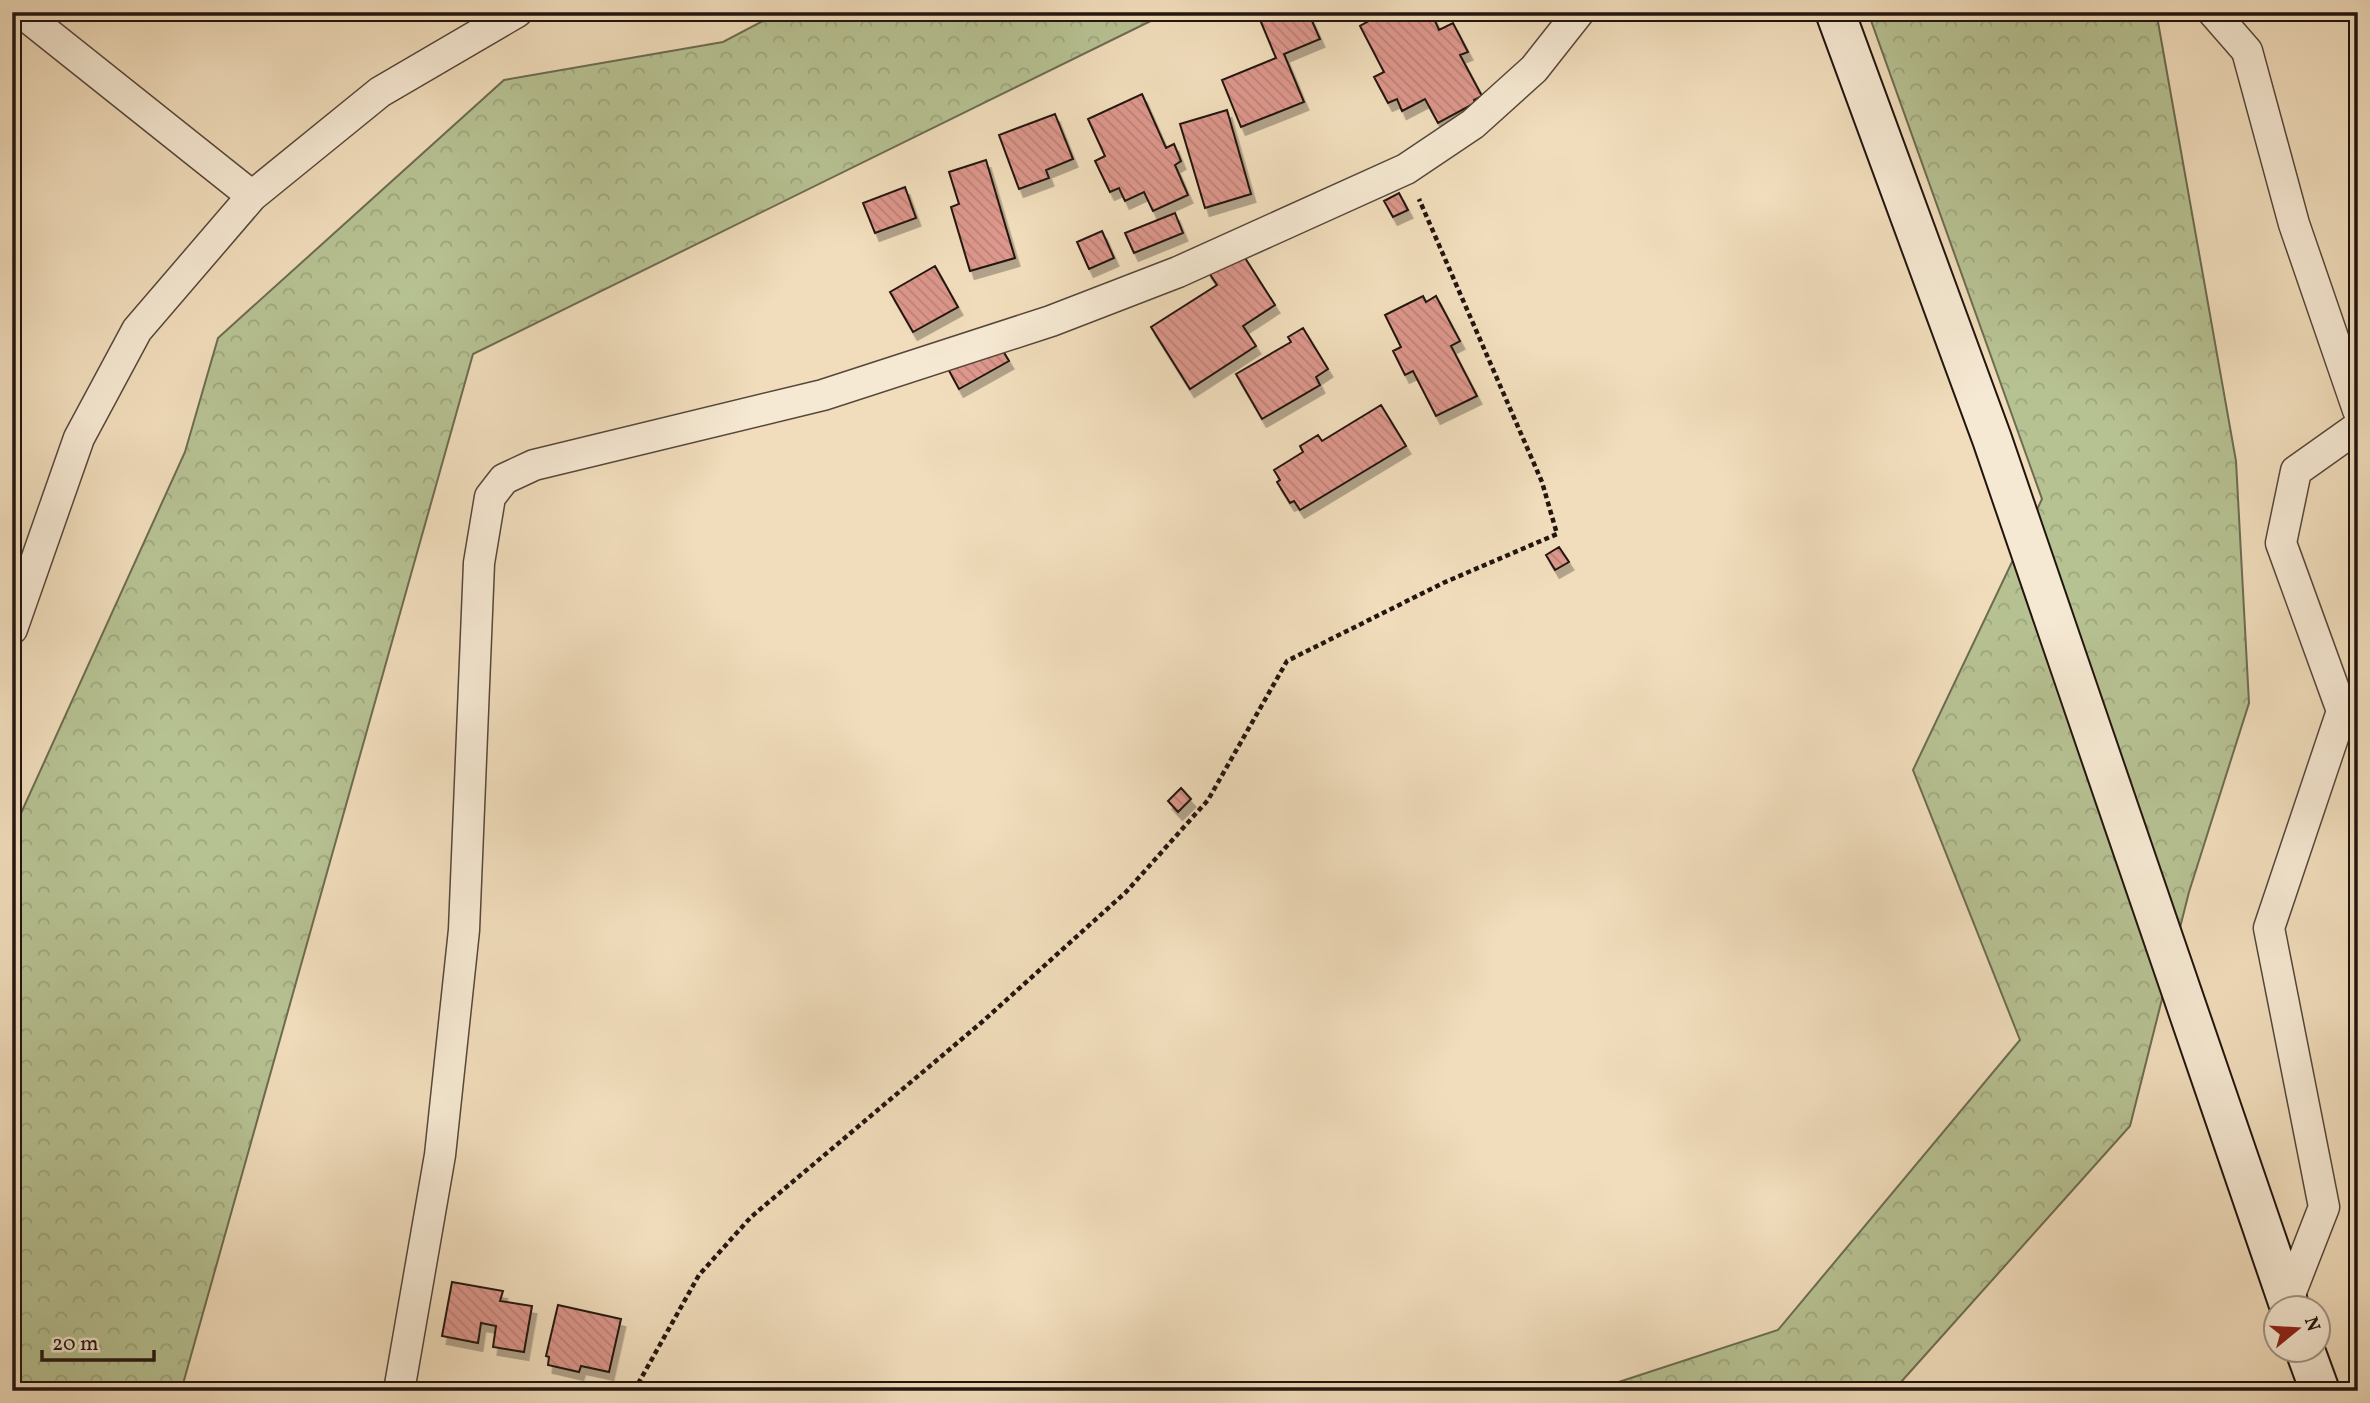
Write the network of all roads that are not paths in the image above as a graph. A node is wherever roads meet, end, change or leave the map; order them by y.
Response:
1 (21, 12) edge
2 (517, 12) edge
3 (1579, 12) edge
4 (1835, 12) edge
5 (2213, 12) edge
6 (252, 196) junction
7 (2358, 410) edge
8 (2358, 427) edge
9 (12, 629) edge
10 (2284, 1294) edge
11 (2292, 1294) edge
12 (2310, 1364) edge
13 (400, 1391) edge
14 (2320, 1391) edge

1 - 6 street
2 - 6 street
3 - 13 street
4 - 10 street
5 - 7 street
6 - 9 street
8 - 11 street
12 - 14 street

